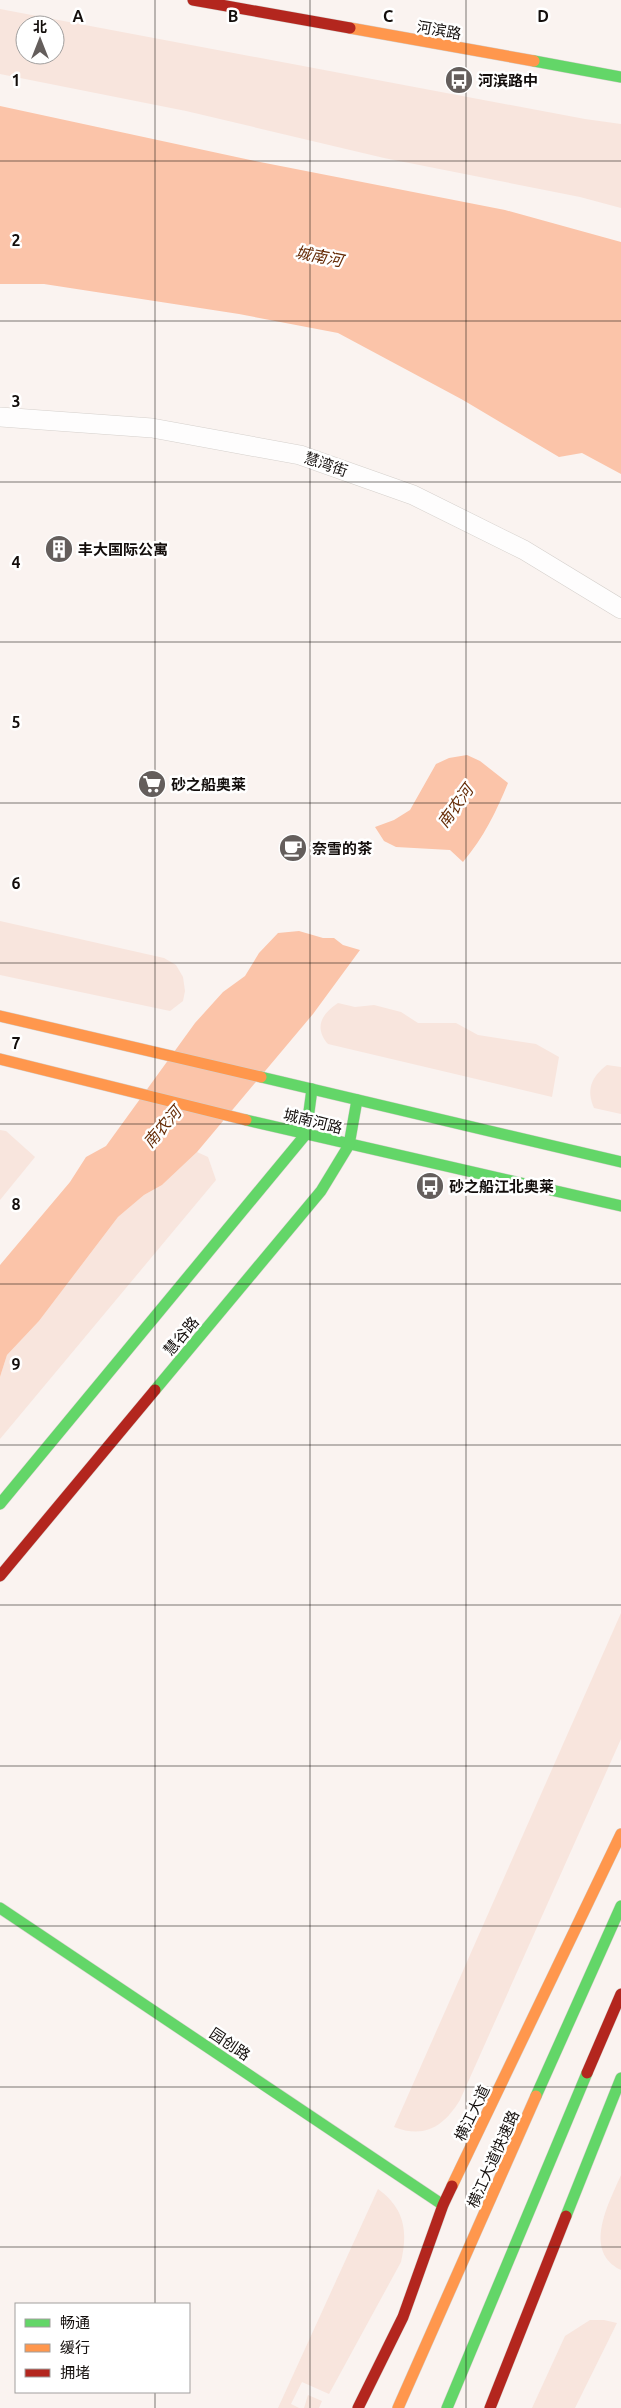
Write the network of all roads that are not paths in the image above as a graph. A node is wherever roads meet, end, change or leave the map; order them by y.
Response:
1 (193, 0) edge
2 (621, 78) edge
3 (0, 417) edge
4 (621, 609) edge
5 (0, 1016) edge
6 (0, 1059) edge
7 (312, 1089) junction
8 (357, 1100) junction
9 (306, 1134) junction
10 (349, 1145) junction
11 (621, 1162) edge
12 (621, 1206) edge
13 (0, 1504) edge
14 (0, 1576) edge
15 (621, 1834) edge
16 (621, 1906) edge
17 (0, 1908) edge
18 (621, 1994) edge
19 (621, 2078) edge
20 (444, 2205) junction
21 (358, 2408) edge
22 (398, 2408) edge
23 (447, 2408) edge
24 (490, 2408) edge

1 - 2 main road, 河滨路
3 - 4 street, 慧湾街
5 - 7 main road, 城南河路
6 - 9 main road, 城南河路
7 - 8 main road, 城南河路
7 - 9 main road
8 - 10 main road, 慧谷路
8 - 11 main road, 城南河路
9 - 10 main road, 城南河路
9 - 13 main road
10 - 12 main road, 城南河路
10 - 14 main road, 慧谷路
15 - 20 main road, 横江大道
16 - 22 main road, 横江大道快速路
17 - 20 main road, 园创路
18 - 23 main road
19 - 24 main road
20 - 21 main road, 横江大道

